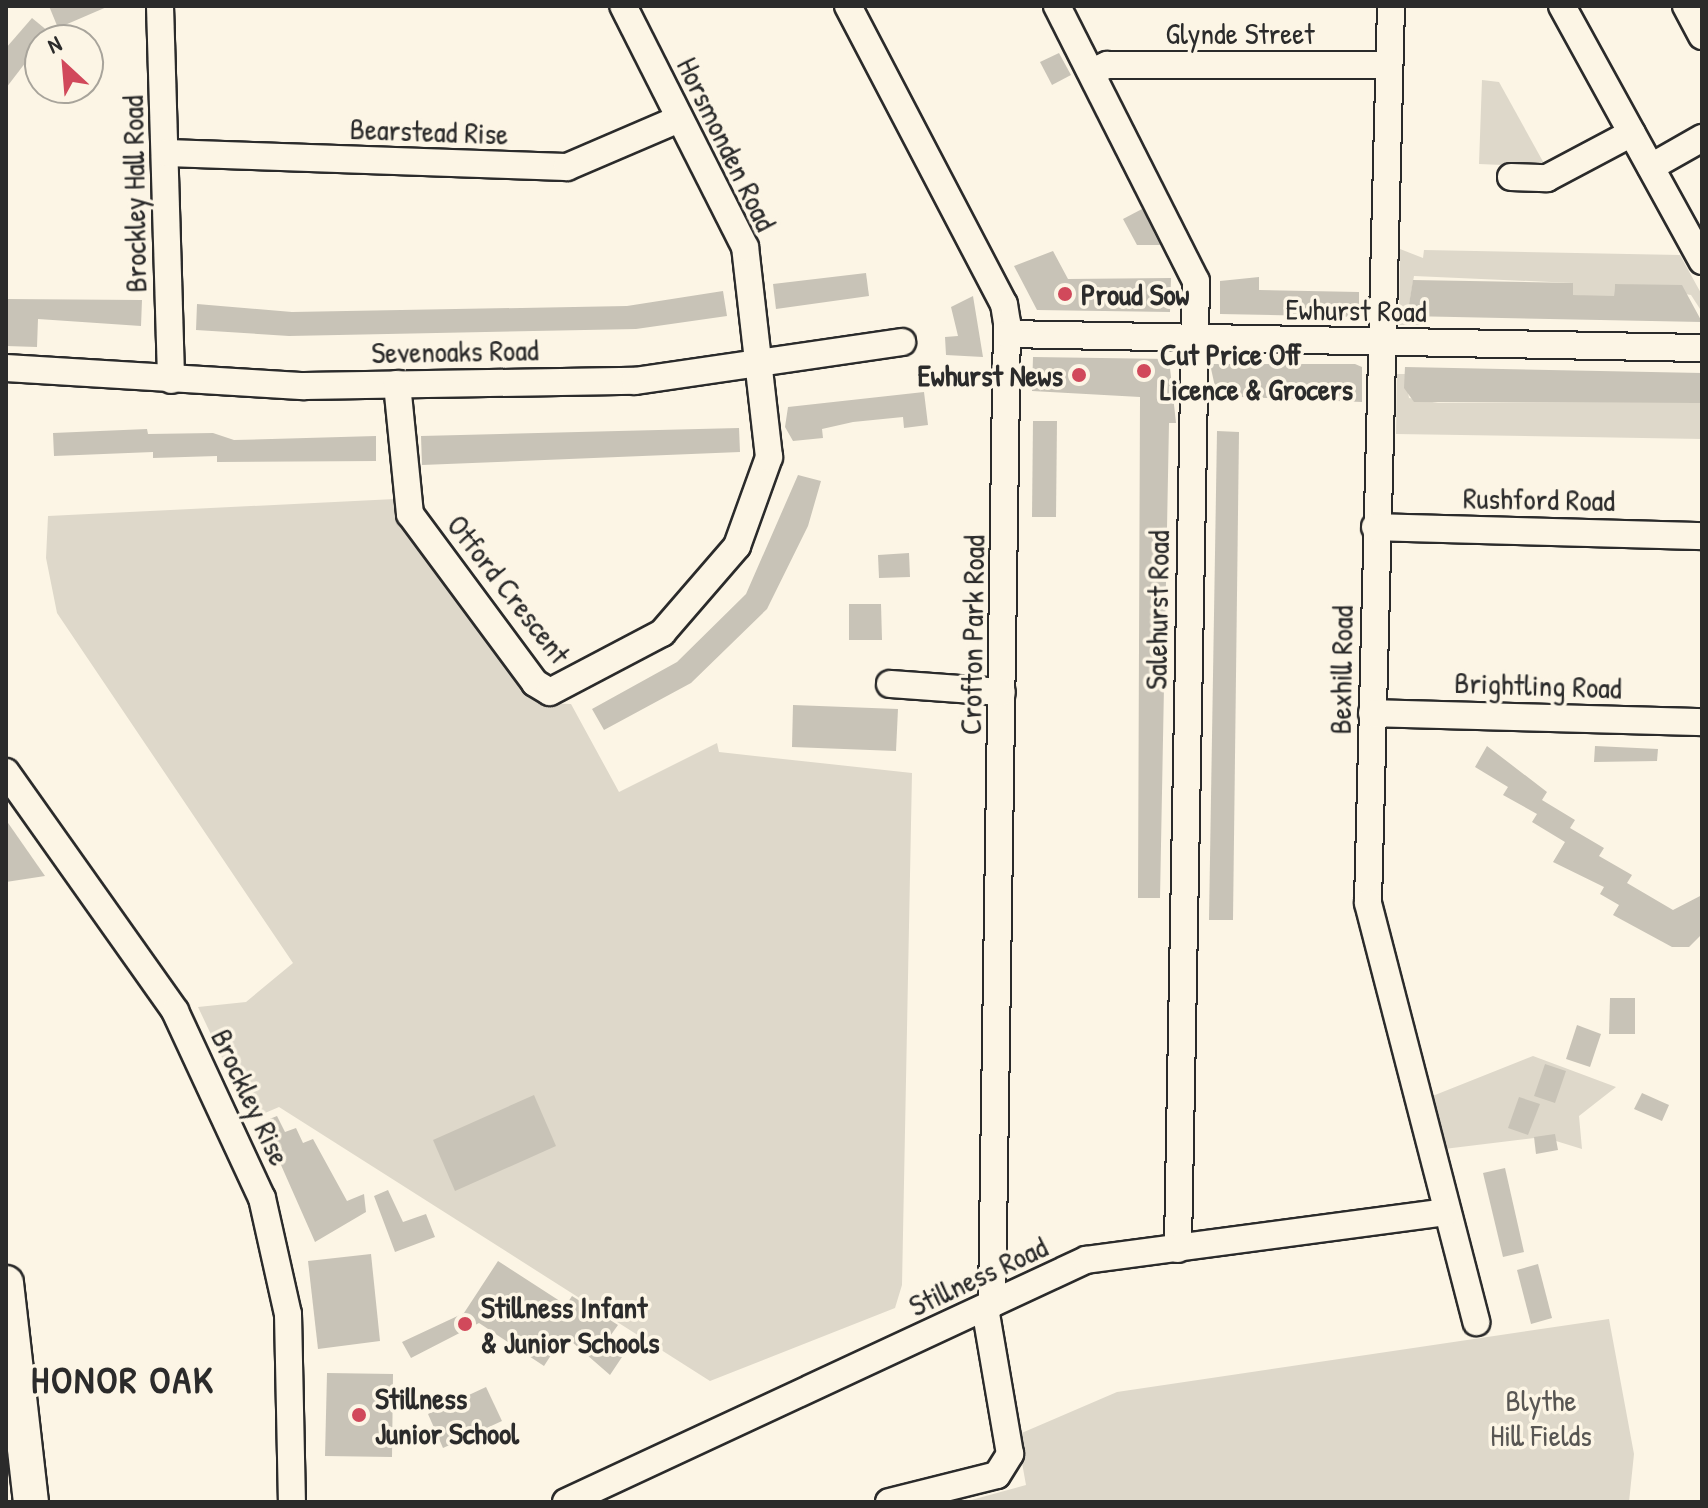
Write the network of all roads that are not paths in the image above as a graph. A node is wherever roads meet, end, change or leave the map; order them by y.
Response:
1 (160, 6) edge
2 (623, 6) edge
3 (848, 6) edge
4 (1057, 6) edge
5 (1391, 6) edge
6 (1562, 6) edge
7 (1686, 6) edge
8 (1702, 36) edge
9 (1389, 65) junction
10 (1092, 72) junction
11 (679, 119) junction
12 (1632, 133) junction
13 (1702, 138) edge
14 (166, 153) junction
15 (1651, 167) junction
16 (1511, 177) dead end
17 (1702, 261) edge
18 (1008, 334) junction
19 (1195, 338) junction
20 (902, 342) dead end
21 (1380, 342) junction
22 (1702, 348) edge
23 (756, 363) junction
24 (6, 368) edge
25 (171, 380) junction
26 (397, 384) junction
27 (1375, 527) junction
28 (1702, 536) edge
29 (890, 684) dead end
30 (1002, 692) junction
31 (1372, 713) junction
32 (1702, 722) edge
33 (6, 772) edge
34 (1446, 1212) junction
35 (1178, 1249) junction
36 (6, 1283) edge
37 (988, 1306) junction
38 (9, 1322) edge
39 (1476, 1322) dead end
40 (22, 1486) edge
41 (292, 1502) edge
42 (566, 1502) edge
43 (889, 1502) edge

1 - 14 street, Brockley Hall Road
2 - 11 street, Horsmonden Road
3 - 18 street, Crofton Park Road
4 - 10 street, Salehurst Road
5 - 9 street, Bexhill Road
6 - 12 street
7 - 8 street
9 - 10 street, Glynde Street
9 - 21 street, Bexhill Road
10 - 19 street, Salehurst Road
11 - 14 street, Bearstead Rise
11 - 23 street, Horsmonden Road
12 - 15 street
12 - 16 street
13 - 15 street
14 - 25 street, Brockley Hall Road
15 - 17 street
18 - 19 street, Ewhurst Road
18 - 30 street, Crofton Park Road
19 - 21 street, Ewhurst Road
19 - 35 street, Salehurst Road
20 - 23 street, Sevenoaks Road
21 - 22 street, Ewhurst Road
21 - 27 street, Bexhill Road
23 - 26 street, Sevenoaks Road
23 - 26 street, Otford Crescent
24 - 25 street, Sevenoaks Road
25 - 26 street, Sevenoaks Road
27 - 28 street, Rushford Road
27 - 31 street, Bexhill Road
29 - 30 street
30 - 37 street, Crofton Park Road
31 - 32 street, Brightling Road
31 - 34 street, Bexhill Road
33 - 41 street, Brockley Rise
34 - 35 street, Stillness Road
34 - 39 street, Bexhill Road
35 - 37 street, Stillness Road
36 - 38 main road
37 - 42 street, Stillness Road
37 - 43 street, Crofton Park Road
38 - 40 main road

